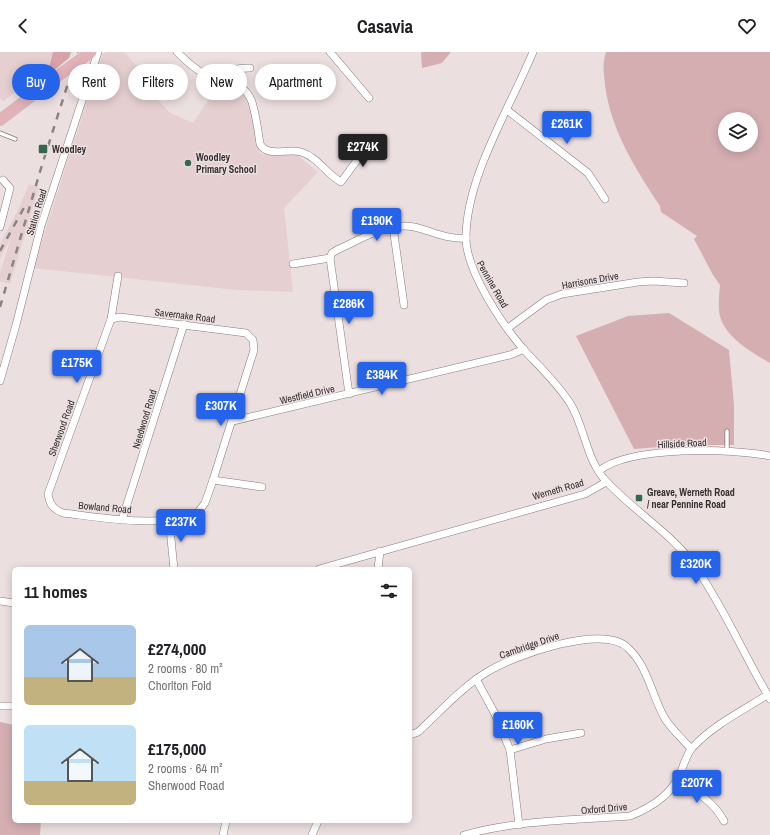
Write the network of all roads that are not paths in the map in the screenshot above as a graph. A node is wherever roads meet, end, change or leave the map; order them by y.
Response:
1 (92, 52) edge
2 (98, 52) edge
3 (177, 52) edge
4 (330, 52) edge
5 (533, 52) edge
6 (196, 69) edge
7 (247, 93) edge
8 (369, 98) dead end
9 (507, 110) junction
10 (0, 120) edge
11 (0, 133) edge
12 (15, 139) dead end
13 (369, 144) dead end
14 (3, 180) dead end
15 (605, 199) dead end
16 (0, 227) edge
17 (393, 227) junction
18 (466, 238) junction
19 (330, 258) junction
20 (293, 264) dead end
21 (118, 276) dead end
22 (684, 283) dead end
23 (404, 305) dead end
24 (111, 319) junction
25 (184, 324) junction
26 (508, 328) junction
27 (524, 349) junction
28 (0, 381) edge
29 (349, 394) junction
30 (233, 421) junction
31 (727, 431) dead end
32 (727, 451) junction
33 (770, 456) edge
34 (599, 471) junction
35 (214, 480) junction
36 (606, 482) junction
37 (262, 487) dead end
38 (48, 494) joint
39 (169, 519) junction
40 (122, 520) junction
41 (380, 551) junction
42 (174, 567) edge
43 (326, 567) edge
44 (378, 567) edge
45 (0, 601) edge
46 (12, 603) edge
47 (476, 679) junction
48 (769, 697) edge
49 (0, 706) edge
50 (12, 706) edge
51 (581, 733) dead end
52 (412, 734) edge
53 (692, 749) junction
54 (510, 750) junction
55 (677, 782) junction
56 (724, 820) dead end
57 (226, 823) edge
58 (317, 823) edge
59 (519, 825) junction
60 (223, 835) edge
61 (312, 835) edge
62 (464, 835) edge

1 - 10 main road, bridge
2 - 28 street, Station Road
3 - 6 street
4 - 8 street
5 - 9 street, Pennine Road
7 - 13 street
9 - 15 street
9 - 18 street, Pennine Road
11 - 12 lane
14 - 16 street
17 - 18 street
17 - 19 street
17 - 23 street
18 - 26 street, Pennine Road
19 - 20 street
19 - 29 street
21 - 24 street, Sherwood Road
22 - 26 street, Harrisons Drive
24 - 25 street, Savernake Road
24 - 38 street, Sherwood Road
25 - 30 street, Savernake Road
25 - 40 street, Needwood Road
26 - 27 street, Pennine Road
27 - 29 street, Westfield Drive
27 - 34 street, Pennine Road
29 - 30 street, Westfield Drive
30 - 35 street
31 - 32 lane
32 - 33 street, Hillside Road
32 - 34 street, Hillside Road
34 - 36 street, Pennine Road
35 - 37 street
35 - 39 street, Bowland Road
36 - 41 street, Werneth Road
36 - 48 street
38 - 40 street, Bowland Road
39 - 40 street, Bowland Road
39 - 42 street
41 - 43 street, Werneth Road
41 - 44 street
45 - 46 street
47 - 52 street, Cambridge Drive
47 - 53 street, Cambridge Drive
47 - 54 street
48 - 53 street, Oxford Drive
49 - 50 street
51 - 54 street
53 - 55 street, Oxford Drive
54 - 59 street
55 - 56 street
55 - 59 street, Oxford Drive
57 - 60 street
58 - 61 street
59 - 62 street, Oxford Drive

